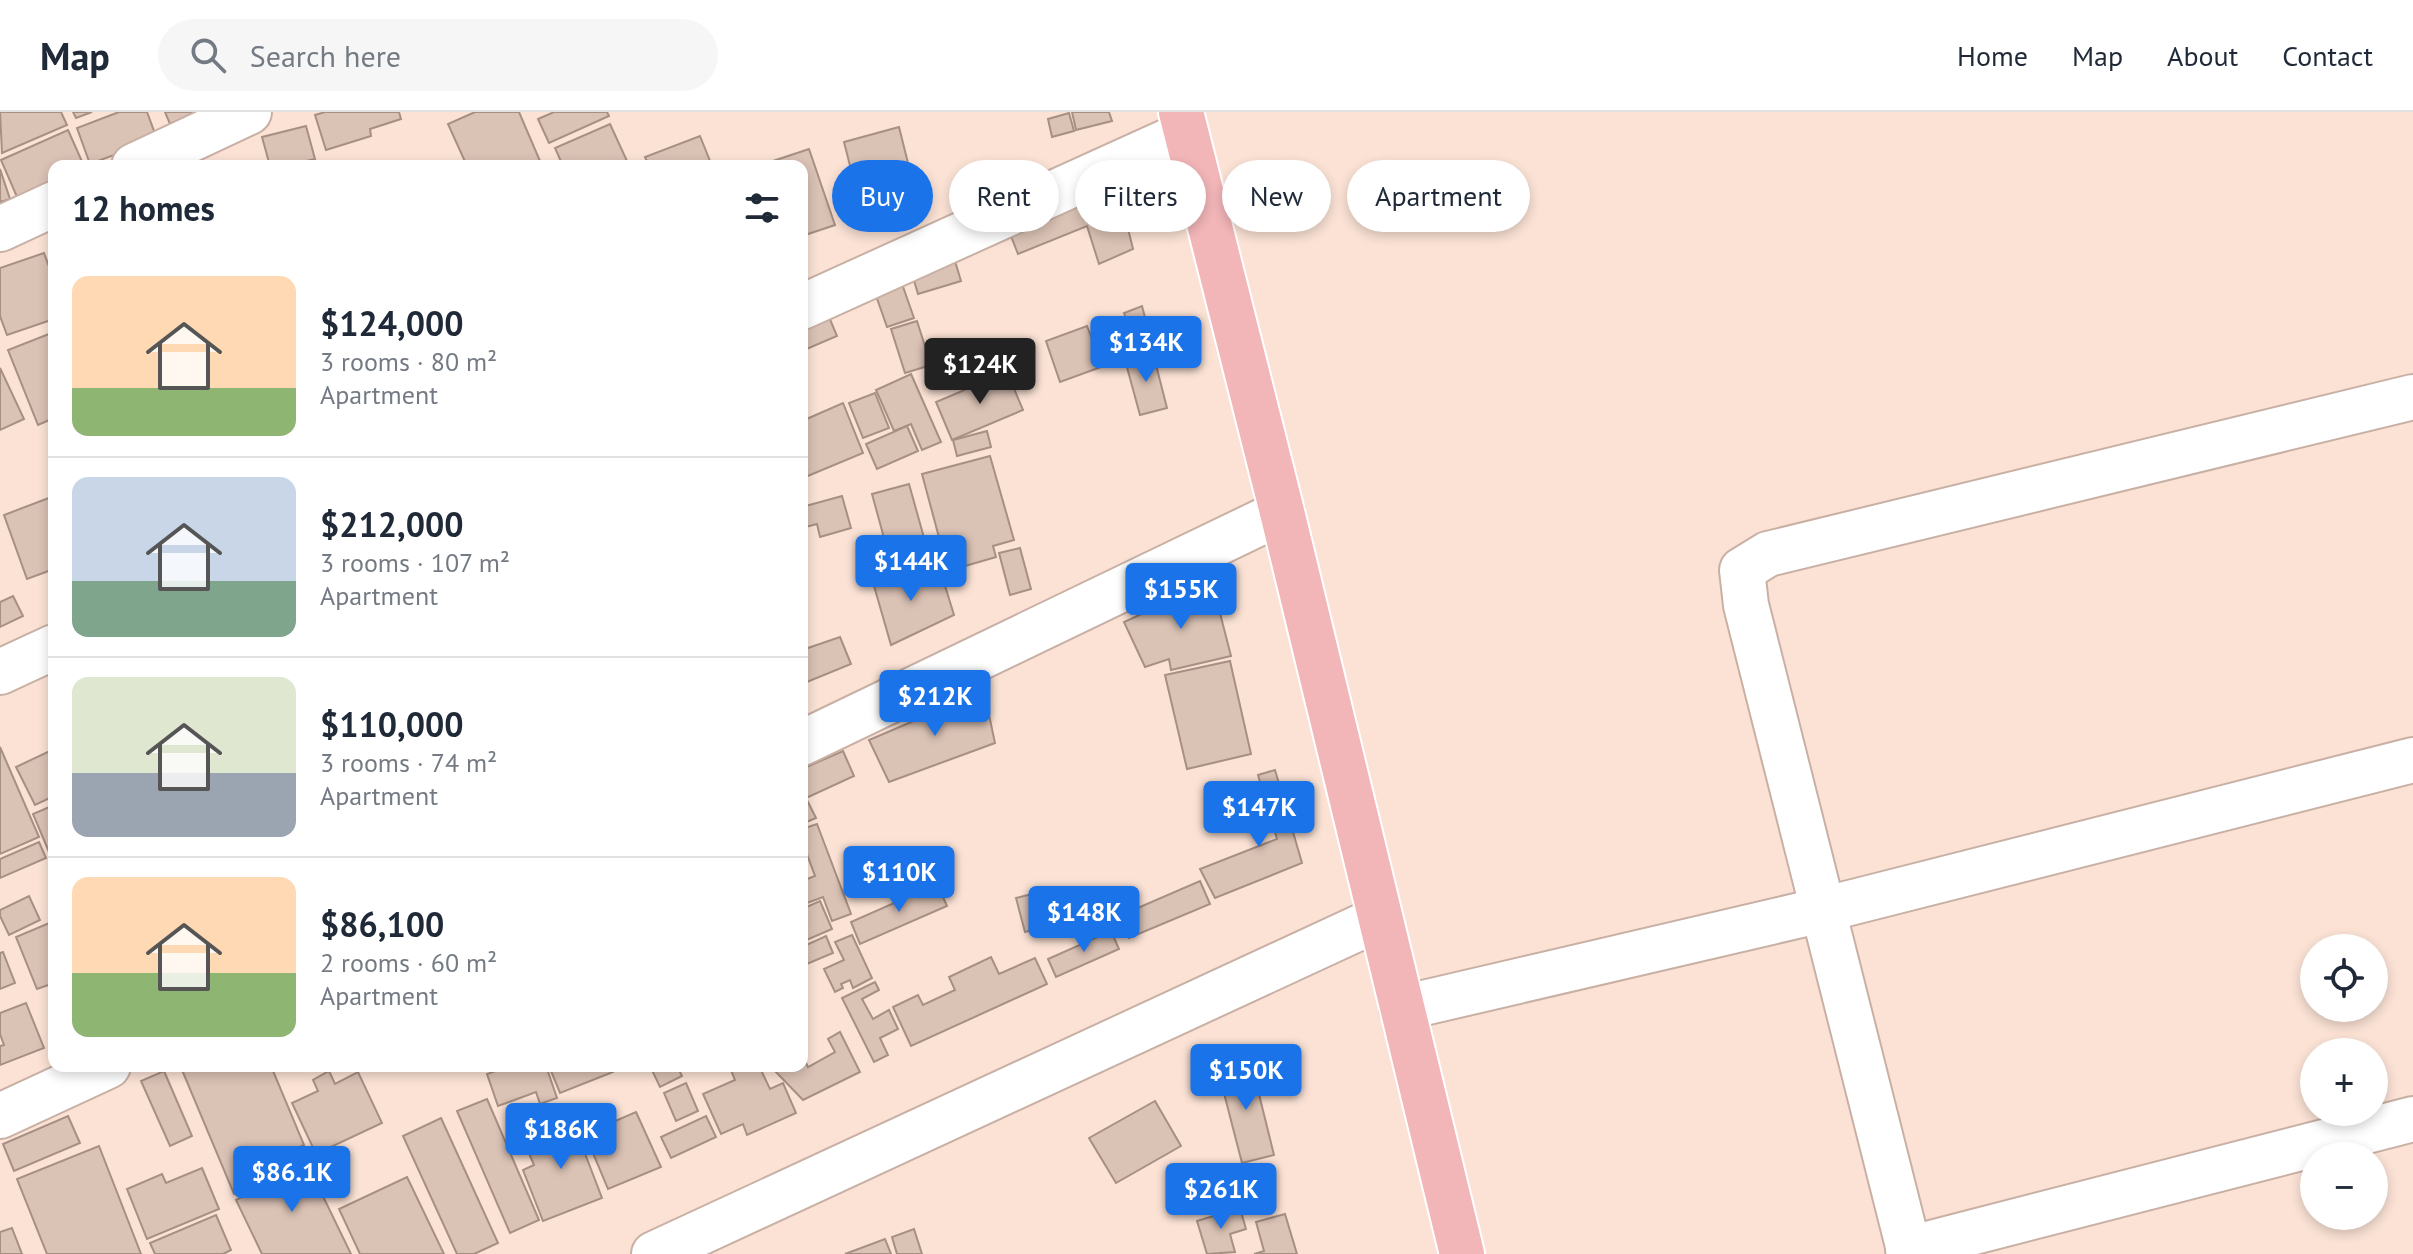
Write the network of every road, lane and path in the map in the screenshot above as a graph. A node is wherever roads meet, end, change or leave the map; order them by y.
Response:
1 (249, 112) edge
2 (1183, 122) edge
3 (147, 160) edge
4 (48, 207) edge
5 (0, 229) edge
6 (808, 304) edge
7 (2413, 397) edge
8 (1282, 512) junction
9 (48, 650) edge
10 (0, 672) edge
11 (808, 740) edge
12 (2413, 760) edge
13 (1822, 910) junction
14 (1380, 918) junction
15 (1402, 1008) junction
16 (95, 1072) edge
17 (0, 1116) edge
18 (2413, 1119) edge
19 (1909, 1251) edge
20 (654, 1254) edge
21 (1462, 1254) edge

1 - 3 street
2 - 6 street
2 - 8 main road
4 - 5 street
7 - 13 street
8 - 11 street
8 - 14 main road
9 - 10 street
12 - 13 street
13 - 15 street
13 - 19 street
14 - 15 main road
14 - 20 street
15 - 21 main road
16 - 17 street
18 - 19 street

